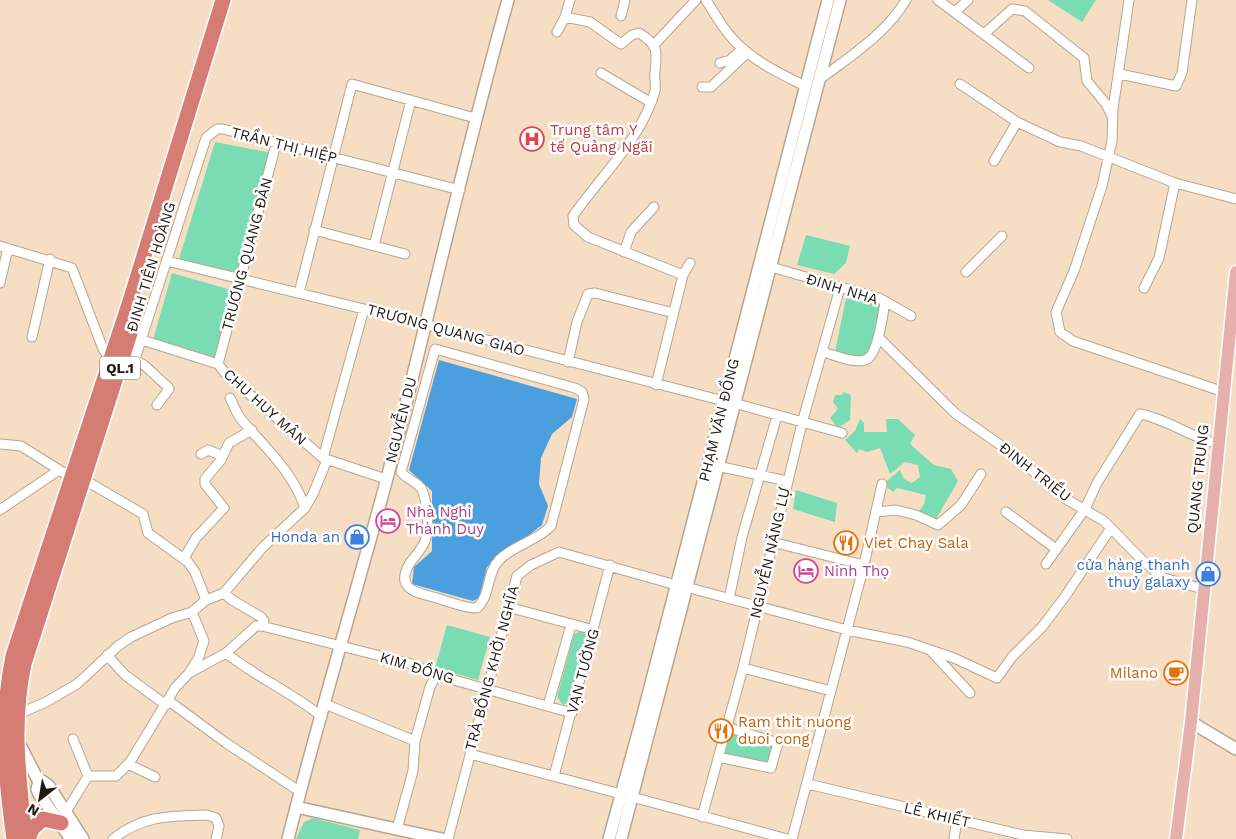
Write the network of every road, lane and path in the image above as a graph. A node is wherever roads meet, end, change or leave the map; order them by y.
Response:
1 (223, 0) edge
2 (234, 0) edge
3 (508, 0) edge
4 (570, 0) edge
5 (625, 0) edge
6 (696, 0) edge
7 (706, 0) edge
8 (828, 0) edge
9 (839, 0) edge
10 (906, 0) edge
11 (938, 0) edge
12 (968, 0) edge
13 (1129, 0) edge
14 (1192, 0) edge
15 (955, 12) junction
16 (621, 16) dead end
17 (565, 17) junction
18 (557, 32) dead end
19 (984, 34) junction
20 (653, 46) junction
21 (745, 51) junction
22 (720, 63) dead end
23 (1028, 68) dead end
24 (601, 73) dead end
25 (1120, 74) junction
26 (819, 80) junction
27 (960, 84) dead end
28 (805, 86) junction
29 (702, 87) dead end
30 (411, 100) junction
31 (650, 102) junction
32 (1113, 113) junction
33 (475, 118) junction
34 (1017, 122) junction
35 (799, 133) junction
36 (276, 144) junction
37 (334, 157) junction
38 (1107, 158) junction
39 (994, 161) dead end
40 (392, 174) junction
41 (1175, 183) junction
42 (460, 190) junction
43 (1236, 199) edge
44 (654, 207) dead end
45 (314, 230) junction
46 (1002, 236) dead end
47 (374, 246) junction
48 (4, 247) edge
49 (624, 252) junction
50 (405, 254) dead end
51 (50, 259) junction
52 (167, 261) junction
53 (690, 263) dead end
54 (758, 266) junction
55 (771, 267) junction
56 (966, 272) dead end
57 (1236, 272) edge
58 (683, 275) junction
59 (240, 279) junction
60 (0, 283) edge
61 (840, 288) junction
62 (1144, 288) dead end
63 (299, 293) junction
64 (885, 302) junction
65 (364, 309) junction
66 (674, 313) junction
67 (911, 316) dead end
68 (425, 324) junction
69 (1234, 328) edge
70 (32, 336) dead end
71 (878, 338) junction
72 (142, 340) junction
73 (823, 352) junction
74 (129, 357) junction
75 (111, 362) junction
76 (568, 362) junction
77 (218, 364) junction
78 (656, 385) junction
79 (1224, 392) junction
80 (230, 398) dead end
81 (729, 402) junction
82 (157, 405) dead end
83 (777, 416) junction
84 (802, 423) junction
85 (252, 430) junction
86 (842, 433) dead end
87 (0, 444) edge
88 (1219, 444) junction
89 (201, 454) dead end
90 (223, 456) junction
91 (325, 459) junction
92 (717, 466) junction
93 (59, 470) junction
94 (981, 474) dead end
95 (760, 476) junction
96 (78, 478) junction
97 (386, 479) junction
98 (787, 481) junction
99 (882, 484) dead end
100 (305, 508) junction
101 (1085, 509) junction
102 (0, 510) edge
103 (876, 512) junction
104 (1006, 512) dead end
105 (1111, 528) junction
106 (772, 542) junction
107 (1056, 550) junction
108 (184, 558) junction
109 (1046, 564) dead end
110 (610, 565) junction
111 (864, 565) junction
112 (681, 586) junction
113 (1203, 589) junction
114 (224, 592) junction
115 (729, 599) junction
116 (206, 600) junction
117 (757, 606) junction
118 (508, 607) junction
119 (475, 609) joint
120 (192, 612) junction
121 (571, 625) junction
122 (262, 626) junction
123 (594, 630) junction
124 (847, 630) junction
125 (203, 644) junction
126 (342, 648) junction
127 (929, 649) junction
128 (107, 655) junction
129 (222, 656) junction
130 (743, 668) junction
131 (189, 673) junction
132 (436, 674) junction
133 (487, 689) junction
134 (830, 691) junction
135 (970, 693) dead end
136 (168, 703) junction
137 (326, 704) junction
138 (548, 706) junction
139 (572, 713) junction
140 (6, 716) edge
141 (322, 717) junction
142 (1191, 722) junction
143 (727, 727) junction
144 (15, 737) junction
145 (73, 739) dead end
146 (415, 741) junction
147 (1236, 749) edge
148 (470, 754) junction
149 (718, 757) junction
150 (128, 764) junction
151 (88, 776) junction
152 (155, 776) dead end
153 (554, 776) junction
154 (808, 784) junction
155 (299, 791) junction
156 (626, 795) junction
157 (296, 807) junction
158 (702, 817) junction
159 (63, 818) junction
160 (957, 819) junction
161 (397, 829) junction
162 (1022, 837) edge
163 (14, 839) edge
164 (26, 839) edge
165 (71, 839) edge
166 (82, 839) edge
167 (113, 839) edge
168 (216, 839) edge
169 (288, 839) edge
170 (442, 839) edge
171 (448, 839) edge
172 (609, 839) edge
173 (621, 839) edge
174 (786, 839) edge
175 (792, 839) edge
176 (954, 839) edge
177 (1067, 839) edge
178 (1176, 839) edge

1 - 75 highway, ĐINH TIÊN HOÀNG / QL.1
2 - 74 highway, ĐINH TIÊN HOÀNG / QL.1
3 - 33 street, NGUYỄN DU
4 - 17 street
5 - 16 street
6 - 20 street
7 - 21 street
8 - 28 street, PHẠM VĂN ĐỒNG
9 - 26 street, PHẠM VĂN ĐỒNG
10 - 26 street
11 - 15 street
12 - 15 street
13 - 25 street
14 - 25 street
15 - 19 street
17 - 18 street
17 - 20 street
19 - 23 street
19 - 32 street
20 - 31 street
21 - 22 street
21 - 28 street
21 - 29 street
24 - 31 street
25 - 32 street
26 - 35 street, PHẠM VĂN ĐỒNG
27 - 34 street
28 - 35 street, PHẠM VĂN ĐỒNG
30 - 33 street
30 - 37 street
30 - 40 street
31 - 49 street
32 - 38 street
33 - 42 street, NGUYỄN DU
34 - 38 street
34 - 39 street
35 - 54 street, PHẠM VĂN ĐỒNG
35 - 55 street, PHẠM VĂN ĐỒNG
36 - 37 street, TRẦN THỊ HIỆP
36 - 52 street, TRẦN THỊ HIỆP
36 - 59 street, TRƯƠNG QUANG ĐẢN
37 - 40 street, TRẦN THỊ HIỆP
37 - 45 street
38 - 41 street
38 - 79 street
40 - 42 street, TRẦN THỊ HIỆP
40 - 47 street
41 - 43 street
41 - 62 street
42 - 68 street, NGUYỄN DU
44 - 49 street
45 - 47 street
45 - 63 street
46 - 56 street
47 - 50 street
48 - 51 street
48 - 60 street
49 - 58 street
51 - 70 street
51 - 75 street
52 - 59 street, TRƯƠNG QUANG GIAO
52 - 72 street
53 - 58 street
54 - 55 street
54 - 81 street, PHẠM VĂN ĐỒNG
55 - 61 street, ĐINH NHA
55 - 81 street, PHẠM VĂN ĐỒNG
57 - 69 main road, QUANG TRUNG
58 - 66 street
59 - 63 street, TRƯƠNG QUANG GIAO
59 - 77 street, TRƯƠNG QUANG ĐẢN
61 - 64 street, ĐINH NHA
61 - 73 street, NGUYỄN NĂNG LỰ
63 - 65 street, TRƯƠNG QUANG GIAO
64 - 67 street, ĐINH NHA
64 - 71 street
65 - 68 street, TRƯƠNG QUANG GIAO
65 - 91 street
66 - 76 street
66 - 78 street
68 - 76 street, TRƯƠNG QUANG GIAO
68 - 97 street, NGUYỄN DU
69 - 79 main road, QUANG TRUNG
71 - 73 street
71 - 101 street, ĐINH TRIỀU
72 - 74 street
72 - 77 street, CHU HUY MÂN
73 - 84 street, NGUYỄN NĂNG LỰ
74 - 82 street
74 - 96 highway, ĐINH TIÊN HOÀNG / QL.1
75 - 96 highway, ĐINH TIÊN HOÀNG / QL.1
76 - 78 street, TRƯƠNG QUANG GIAO
77 - 91 street, CHU HUY MÂN
78 - 81 street, TRƯƠNG QUANG GIAO
79 - 88 main road, QUANG TRUNG
80 - 85 street
81 - 83 street, TRƯƠNG QUANG GIAO
81 - 92 street, PHẠM VĂN ĐỒNG
81 - 112 street, PHẠM VĂN ĐỒNG
83 - 84 street, TRƯƠNG QUANG GIAO
83 - 95 street
84 - 86 street, TRƯƠNG QUANG GIAO
84 - 98 street, NGUYỄN NĂNG LỰ
85 - 90 street
85 - 100 street
87 - 93 street
88 - 101 street
88 - 113 main road, QUANG TRUNG
89 - 90 street
90 - 108 street
91 - 97 street, CHU HUY MÂN
91 - 100 street
92 - 95 street
92 - 112 street, PHẠM VĂN ĐỒNG
93 - 96 street
93 - 102 street
94 - 103 street
95 - 98 street
95 - 115 street
96 - 108 street
96 - 140 highway, ĐINH TIÊN HOÀNG / QL.1
97 - 126 street, NGUYỄN DU
98 - 106 street, NGUYỄN NĂNG LỰ
99 - 103 street
100 - 114 street
101 - 105 street, ĐINH TRIỀU
101 - 107 street
103 - 111 street
104 - 107 street
105 - 113 street, ĐINH TRIỀU
105 - 127 street, TRÀ BỒNG KHỞI NGHĨA
106 - 111 street
106 - 117 street, NGUYỄN NĂNG LỰ
107 - 109 street
108 - 116 street
110 - 112 street, TRÀ BỒNG KHỞI NGHĨA
110 - 118 street, TRÀ BỒNG KHỞI NGHĨA
110 - 123 street, VẠN TƯỜNG
111 - 124 street
112 - 115 street, TRÀ BỒNG KHỞI NGHĨA
112 - 156 street, PHẠM VĂN ĐỒNG
113 - 142 main road, QUANG TRUNG
114 - 116 street
114 - 122 street
115 - 117 street, TRÀ BỒNG KHỞI NGHĨA
116 - 120 street
117 - 124 street, TRÀ BỒNG KHỞI NGHĨA
117 - 130 street, NGUYỄN NĂNG LỰ
118 - 121 street
118 - 133 street, TRÀ BỒNG KHỞI NGHĨA
119 - 119 street
120 - 125 street
120 - 128 street
121 - 123 street
121 - 138 street
122 - 126 street, KIM ĐỒNG
122 - 129 street
123 - 139 street, VẠN TƯỜNG
124 - 127 street, TRÀ BỒNG KHỞI NGHĨA
124 - 134 street
125 - 129 street
125 - 131 street
126 - 132 street, KIM ĐỒNG
126 - 137 street, NGUYỄN DU
127 - 135 street
128 - 136 street
128 - 140 street
129 - 131 street
129 - 141 street
130 - 134 street
130 - 143 street, NGUYỄN NĂNG LỰ
131 - 136 street
132 - 133 street, KIM ĐỒNG
132 - 146 street
133 - 138 street, KIM ĐỒNG
133 - 148 street, TRÀ BỒNG KHỞI NGHĨA
134 - 154 street
136 - 150 street
136 - 155 street
137 - 141 street, NGUYỄN DU
137 - 146 street
138 - 139 street, KIM ĐỒNG
139 - 153 street, VẠN TƯỜNG
140 - 144 highway, ĐINH TIÊN HOÀNG / QL.1
140 - 163 highway, QL.1
141 - 155 street, NGUYỄN DU
142 - 147 street
142 - 178 main road, QUANG TRUNG
143 - 149 street, NGUYỄN NĂNG LỰ
143 - 149 street
144 - 159 street
144 - 164 highway, QL.1
145 - 151 street
146 - 161 street
148 - 153 street
148 - 171 street, TRÀ BỒNG KHỞI NGHĨA
149 - 158 street, NGUYỄN NĂNG LỰ
150 - 151 street
150 - 152 street
151 - 159 street
153 - 156 street
154 - 160 street, LÊ KHIẾT
154 - 175 street
155 - 157 street, NGUYỄN DU
156 - 158 street
156 - 172 street, PHẠM VĂN ĐỒNG
156 - 173 street, PHẠM VĂN ĐỒNG
157 - 161 street
157 - 169 street, NGUYỄN DU
158 - 174 street
159 - 164 highway
159 - 165 street
159 - 166 street
160 - 162 street, LÊ KHIẾT
160 - 176 street
161 - 170 street
162 - 177 street, LÊ KHIẾT
167 - 168 street

